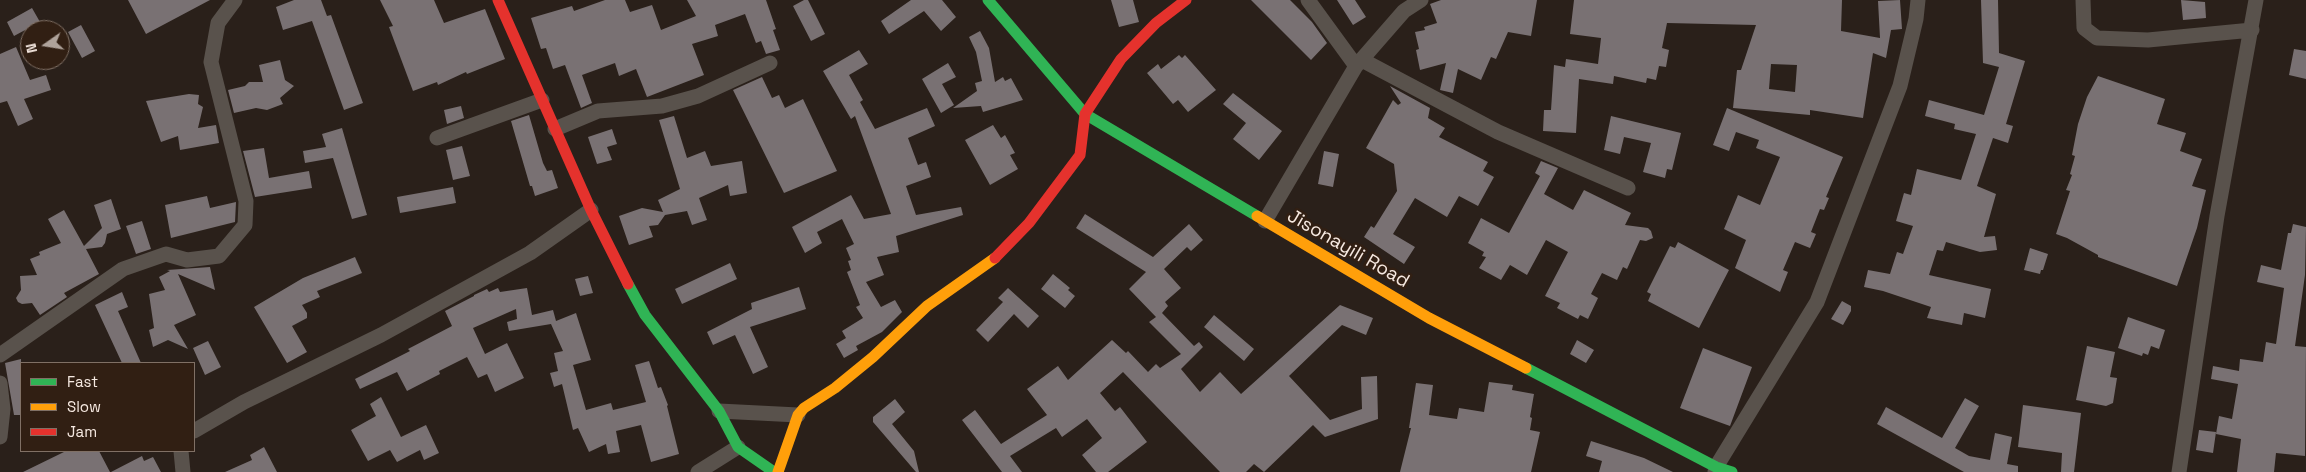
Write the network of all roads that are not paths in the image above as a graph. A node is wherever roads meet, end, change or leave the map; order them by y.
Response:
1 (235, 0) edge
2 (498, 0) edge
3 (988, 0) edge
4 (1186, 0) edge
5 (1308, 0) edge
6 (1421, 0) edge
7 (1918, 0) edge
8 (2083, 0) edge
9 (2256, 0) edge
10 (2252, 30) junction
11 (770, 63) dead end
12 (1359, 63) junction
13 (542, 100) junction
14 (1085, 114) junction
15 (555, 129) junction
16 (437, 138) dead end
17 (1628, 188) dead end
18 (591, 210) junction
19 (1264, 220) junction
20 (0, 355) edge
21 (0, 383) edge
22 (719, 412) junction
23 (798, 415) junction
24 (195, 430) edge
25 (0, 437) edge
26 (738, 447) junction
27 (181, 452) edge
28 (1715, 470) edge
29 (183, 472) edge
30 (698, 472) edge
31 (774, 472) edge
32 (778, 472) edge
33 (1732, 472) edge
34 (2179, 472) edge

1 - 20 street
2 - 13 street
3 - 14 street, Jisonayili Road
4 - 14 street
5 - 12 street
6 - 12 street
7 - 28 street
8 - 10 street
9 - 10 street
10 - 34 street
11 - 15 street
12 - 17 street
12 - 19 street
13 - 15 street
13 - 16 street
14 - 19 street, Jisonayili Road
14 - 23 street
15 - 18 street
18 - 22 street
18 - 24 street
19 - 28 street, Jisonayili Road
21 - 25 street
22 - 23 street
22 - 26 street
23 - 32 street
26 - 30 street
26 - 31 street
27 - 29 street
28 - 33 street, Jisonayili Road

